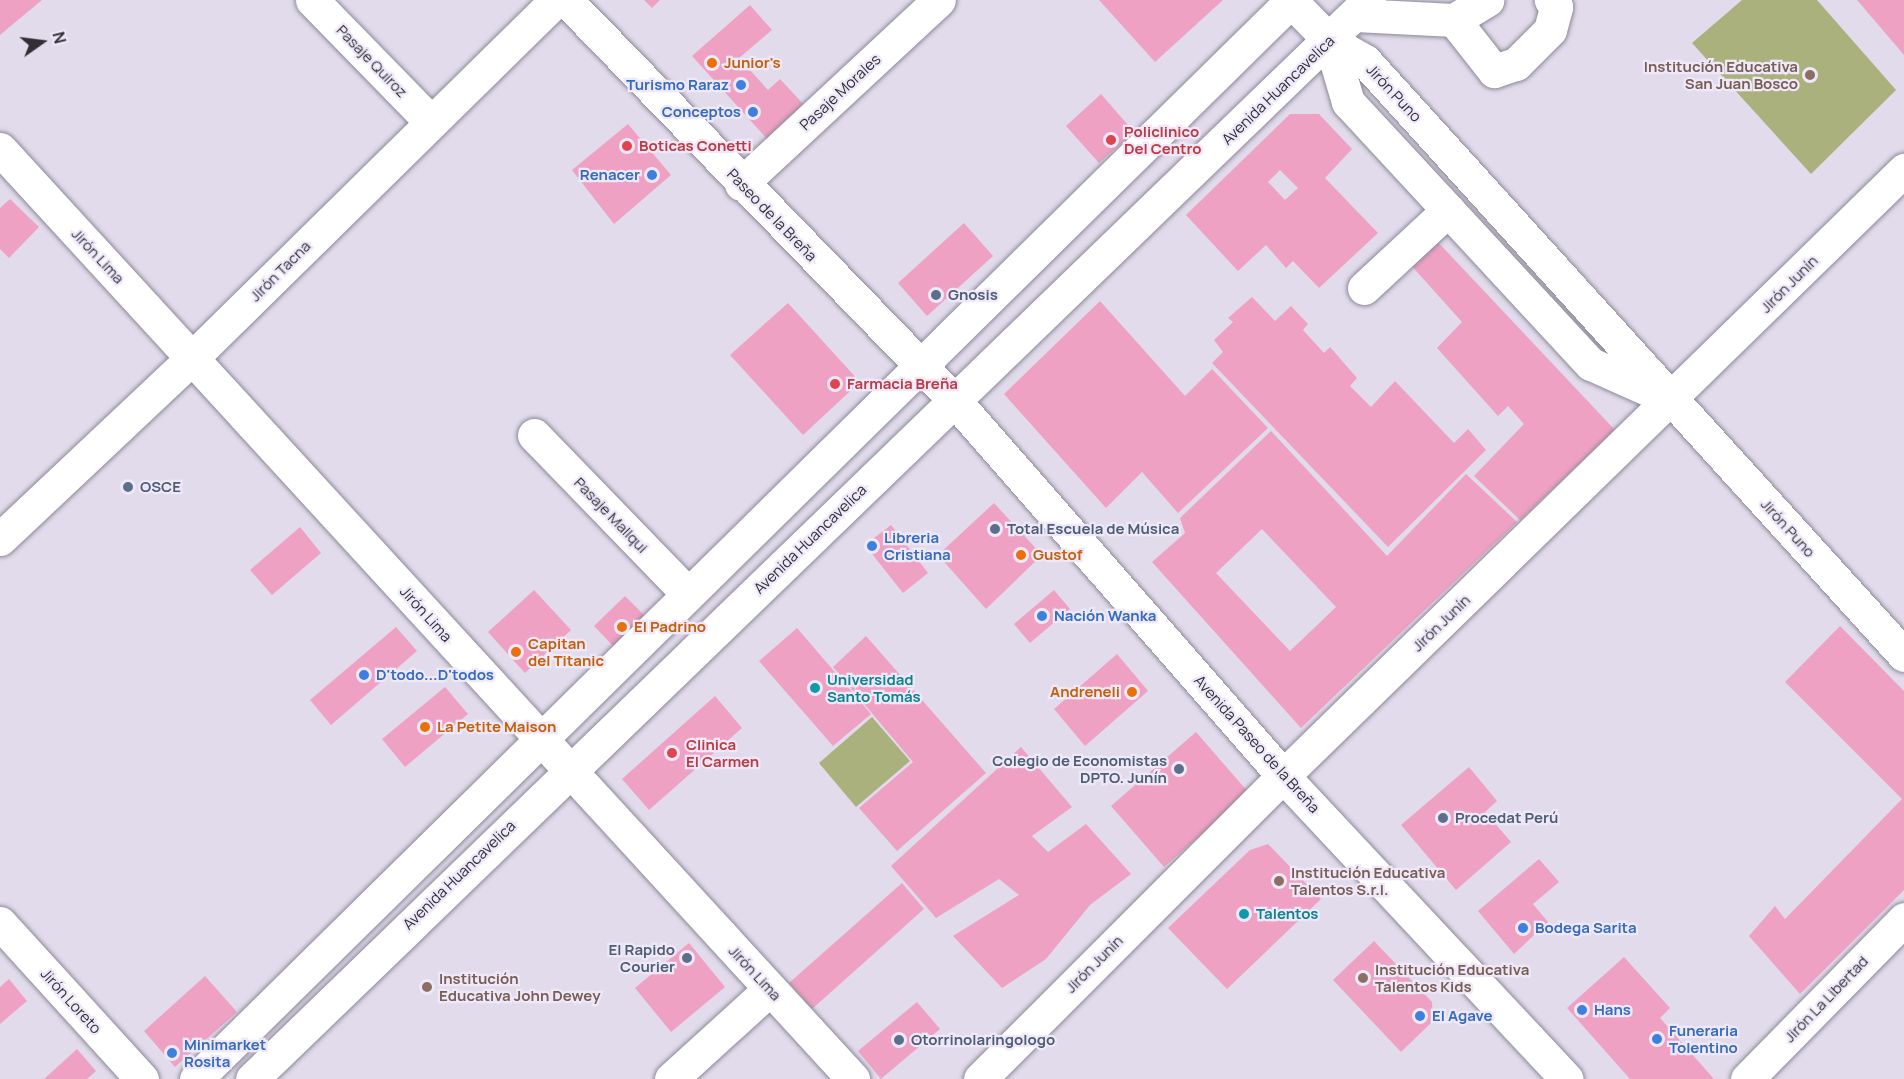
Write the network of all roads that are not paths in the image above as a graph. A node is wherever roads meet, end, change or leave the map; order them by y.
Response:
1 (312, 0) edge
2 (556, 0) edge
3 (566, 0) edge
4 (939, 0) edge
5 (1291, 0) edge
6 (1487, 0) edge
7 (1551, 0) edge
8 (1362, 7) edge
9 (1454, 20) junction
10 (1330, 41) junction
11 (431, 122) junction
12 (0, 149) edge
13 (1904, 170) edge
14 (741, 184) junction
15 (1448, 210) junction
16 (1364, 288) dead end
17 (192, 358) junction
18 (920, 369) junction
19 (1672, 400) junction
20 (955, 401) junction
21 (534, 435) dead end
22 (0, 539) edge
23 (688, 594) junction
24 (1904, 655) edge
25 (540, 740) junction
26 (568, 771) junction
27 (1283, 776) junction
28 (1904, 919) edge
29 (0, 923) edge
30 (770, 989) junction
31 (142, 1079) edge
32 (196, 1079) edge
33 (252, 1079) edge
34 (671, 1079) edge
35 (853, 1079) edge
36 (980, 1079) edge
37 (1567, 1079) edge
38 (1747, 1079) edge

1 - 11 main road, Pasaje Quiroz
2 - 11 main road, Jirón Tacna
3 - 14 main road, Paseo de la Breña
4 - 14 main road, Pasaje Morales
5 - 10 main road
5 - 18 main road
6 - 9 main road
7 - 9 main road
8 - 9 main road
8 - 10 main road, Avenida Huancavelica
10 - 15 main road, Jirón Puno
10 - 19 main road, Jirón Puno
10 - 20 main road, Avenida Huancavelica
11 - 17 main road, Jirón Tacna
12 - 17 main road, Jirón Lima
13 - 19 main road, Jirón Junín
14 - 18 main road, Paseo de la Breña
15 - 16 main road
15 - 19 main road, Jirón Puno
17 - 22 main road, Jirón Tacna
17 - 25 main road, Jirón Lima
18 - 20 main road, Paseo de la Breña
18 - 23 main road
19 - 24 main road, Jirón Puno
19 - 27 main road, Jirón Junín
20 - 26 main road, Avenida Huancavelica
20 - 27 main road, Avenida Paseo de la Breña
21 - 23 main road, Pasaje Mallqui
23 - 25 main road
25 - 26 main road, Jirón Lima
25 - 32 main road
26 - 30 main road, Jirón Lima
26 - 33 main road, Avenida Huancavelica
27 - 36 main road, Jirón Junín
27 - 37 main road, Avenida Paseo de la Breña
28 - 38 main road, Jirón La Libertad
29 - 31 main road, Jirón Loreto
30 - 34 main road
30 - 35 main road, Jirón Lima

